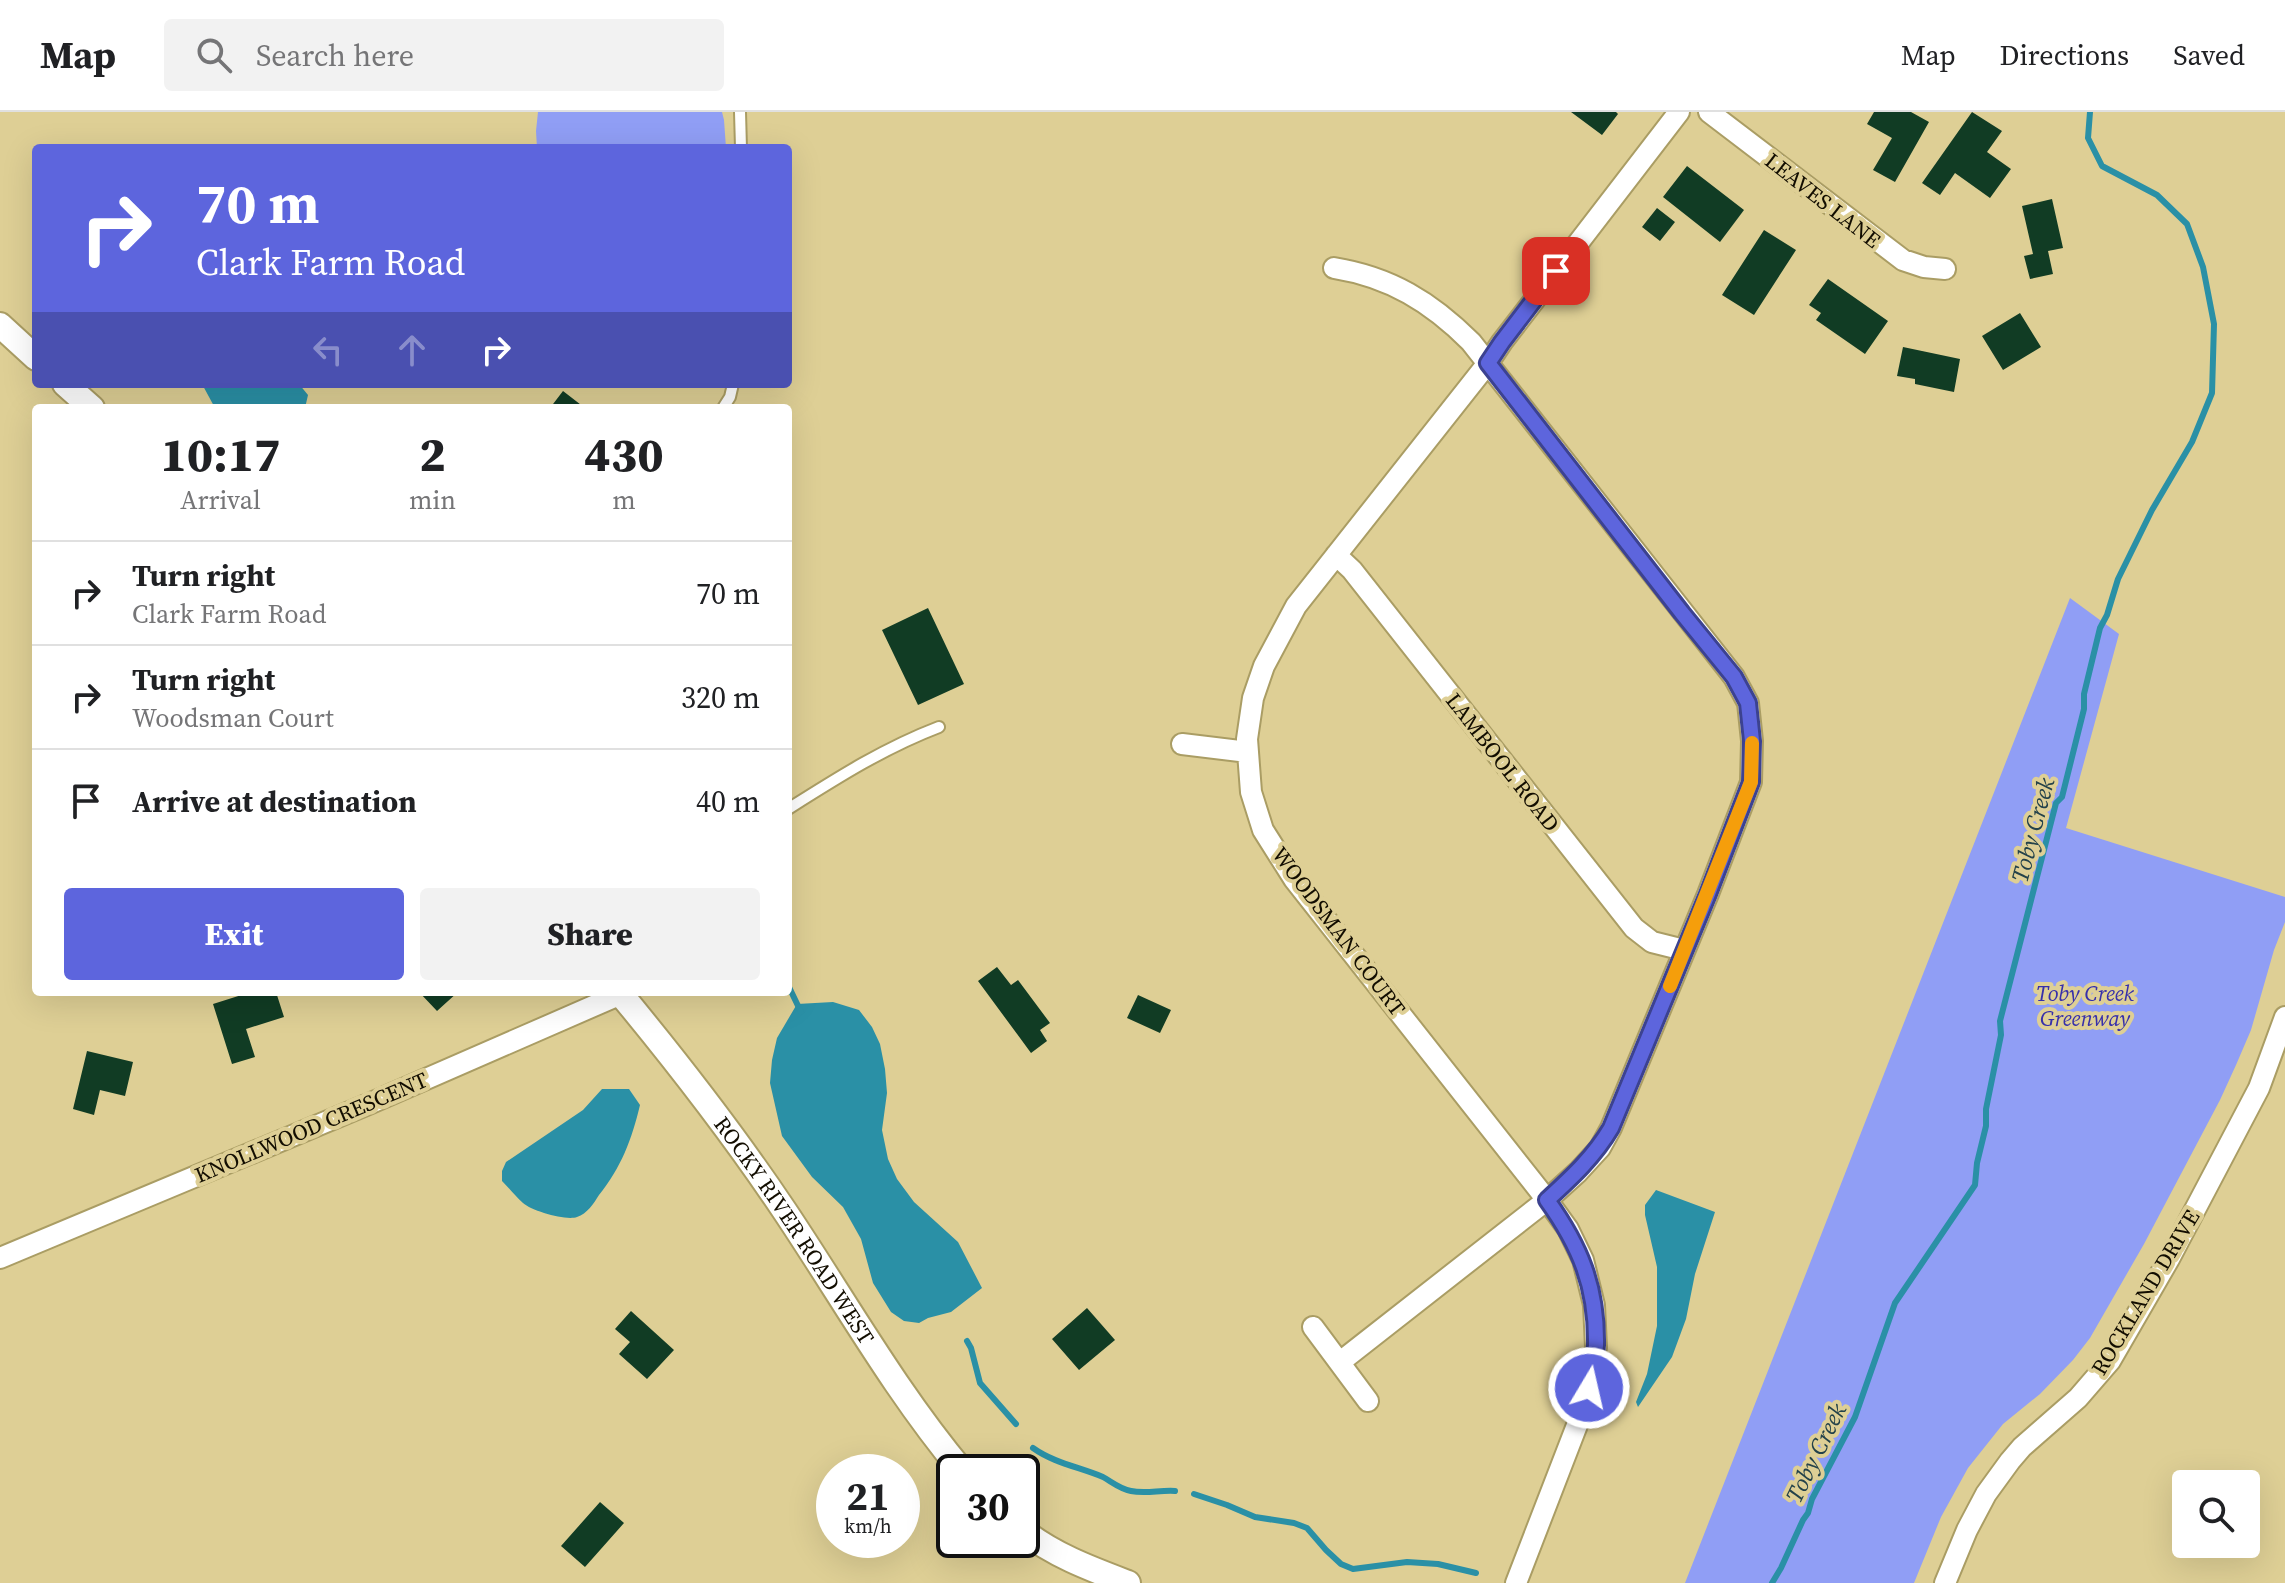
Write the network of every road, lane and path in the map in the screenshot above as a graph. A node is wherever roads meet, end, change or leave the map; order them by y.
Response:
1 (740, 112) edge
2 (1679, 112) edge
3 (1709, 112) edge
4 (741, 144) edge
5 (1334, 268) dead end
6 (1945, 269) dead end
7 (0, 325) edge
8 (32, 354) edge
9 (1488, 363) junction
10 (70, 388) edge
11 (88, 404) edge
12 (1336, 555) junction
13 (939, 727) dead end
14 (1182, 744) dead end
15 (1248, 752) junction
16 (792, 807) edge
17 (1684, 950) junction
18 (613, 996) edge
19 (622, 996) edge
20 (2285, 1017) edge
21 (1547, 1200) junction
22 (0, 1258) edge
23 (1313, 1327) dead end
24 (1340, 1362) junction
25 (1368, 1401) dead end
26 (950, 1454) edge
27 (1040, 1542) edge
28 (1128, 1583) edge
29 (1516, 1583) edge
30 (1945, 1583) edge

1 - 4 lane
2 - 9 street, WOODSMAN COURT
3 - 6 street, LEAVES LANE
5 - 9 street
7 - 8 street
9 - 12 street, WOODSMAN COURT
9 - 17 street
10 - 11 street
12 - 15 street, WOODSMAN COURT
12 - 17 street, LAMBOOL ROAD
13 - 16 lane
14 - 15 street
15 - 21 street, WOODSMAN COURT
17 - 21 street
18 - 22 street, KNOLLWOOD CRESCENT
19 - 26 street, ROCKY RIVER ROAD WEST
20 - 30 street, ROCKLAND DRIVE
21 - 24 street
21 - 29 street, WOODSMAN COURT
23 - 24 street
24 - 25 street
27 - 28 street

